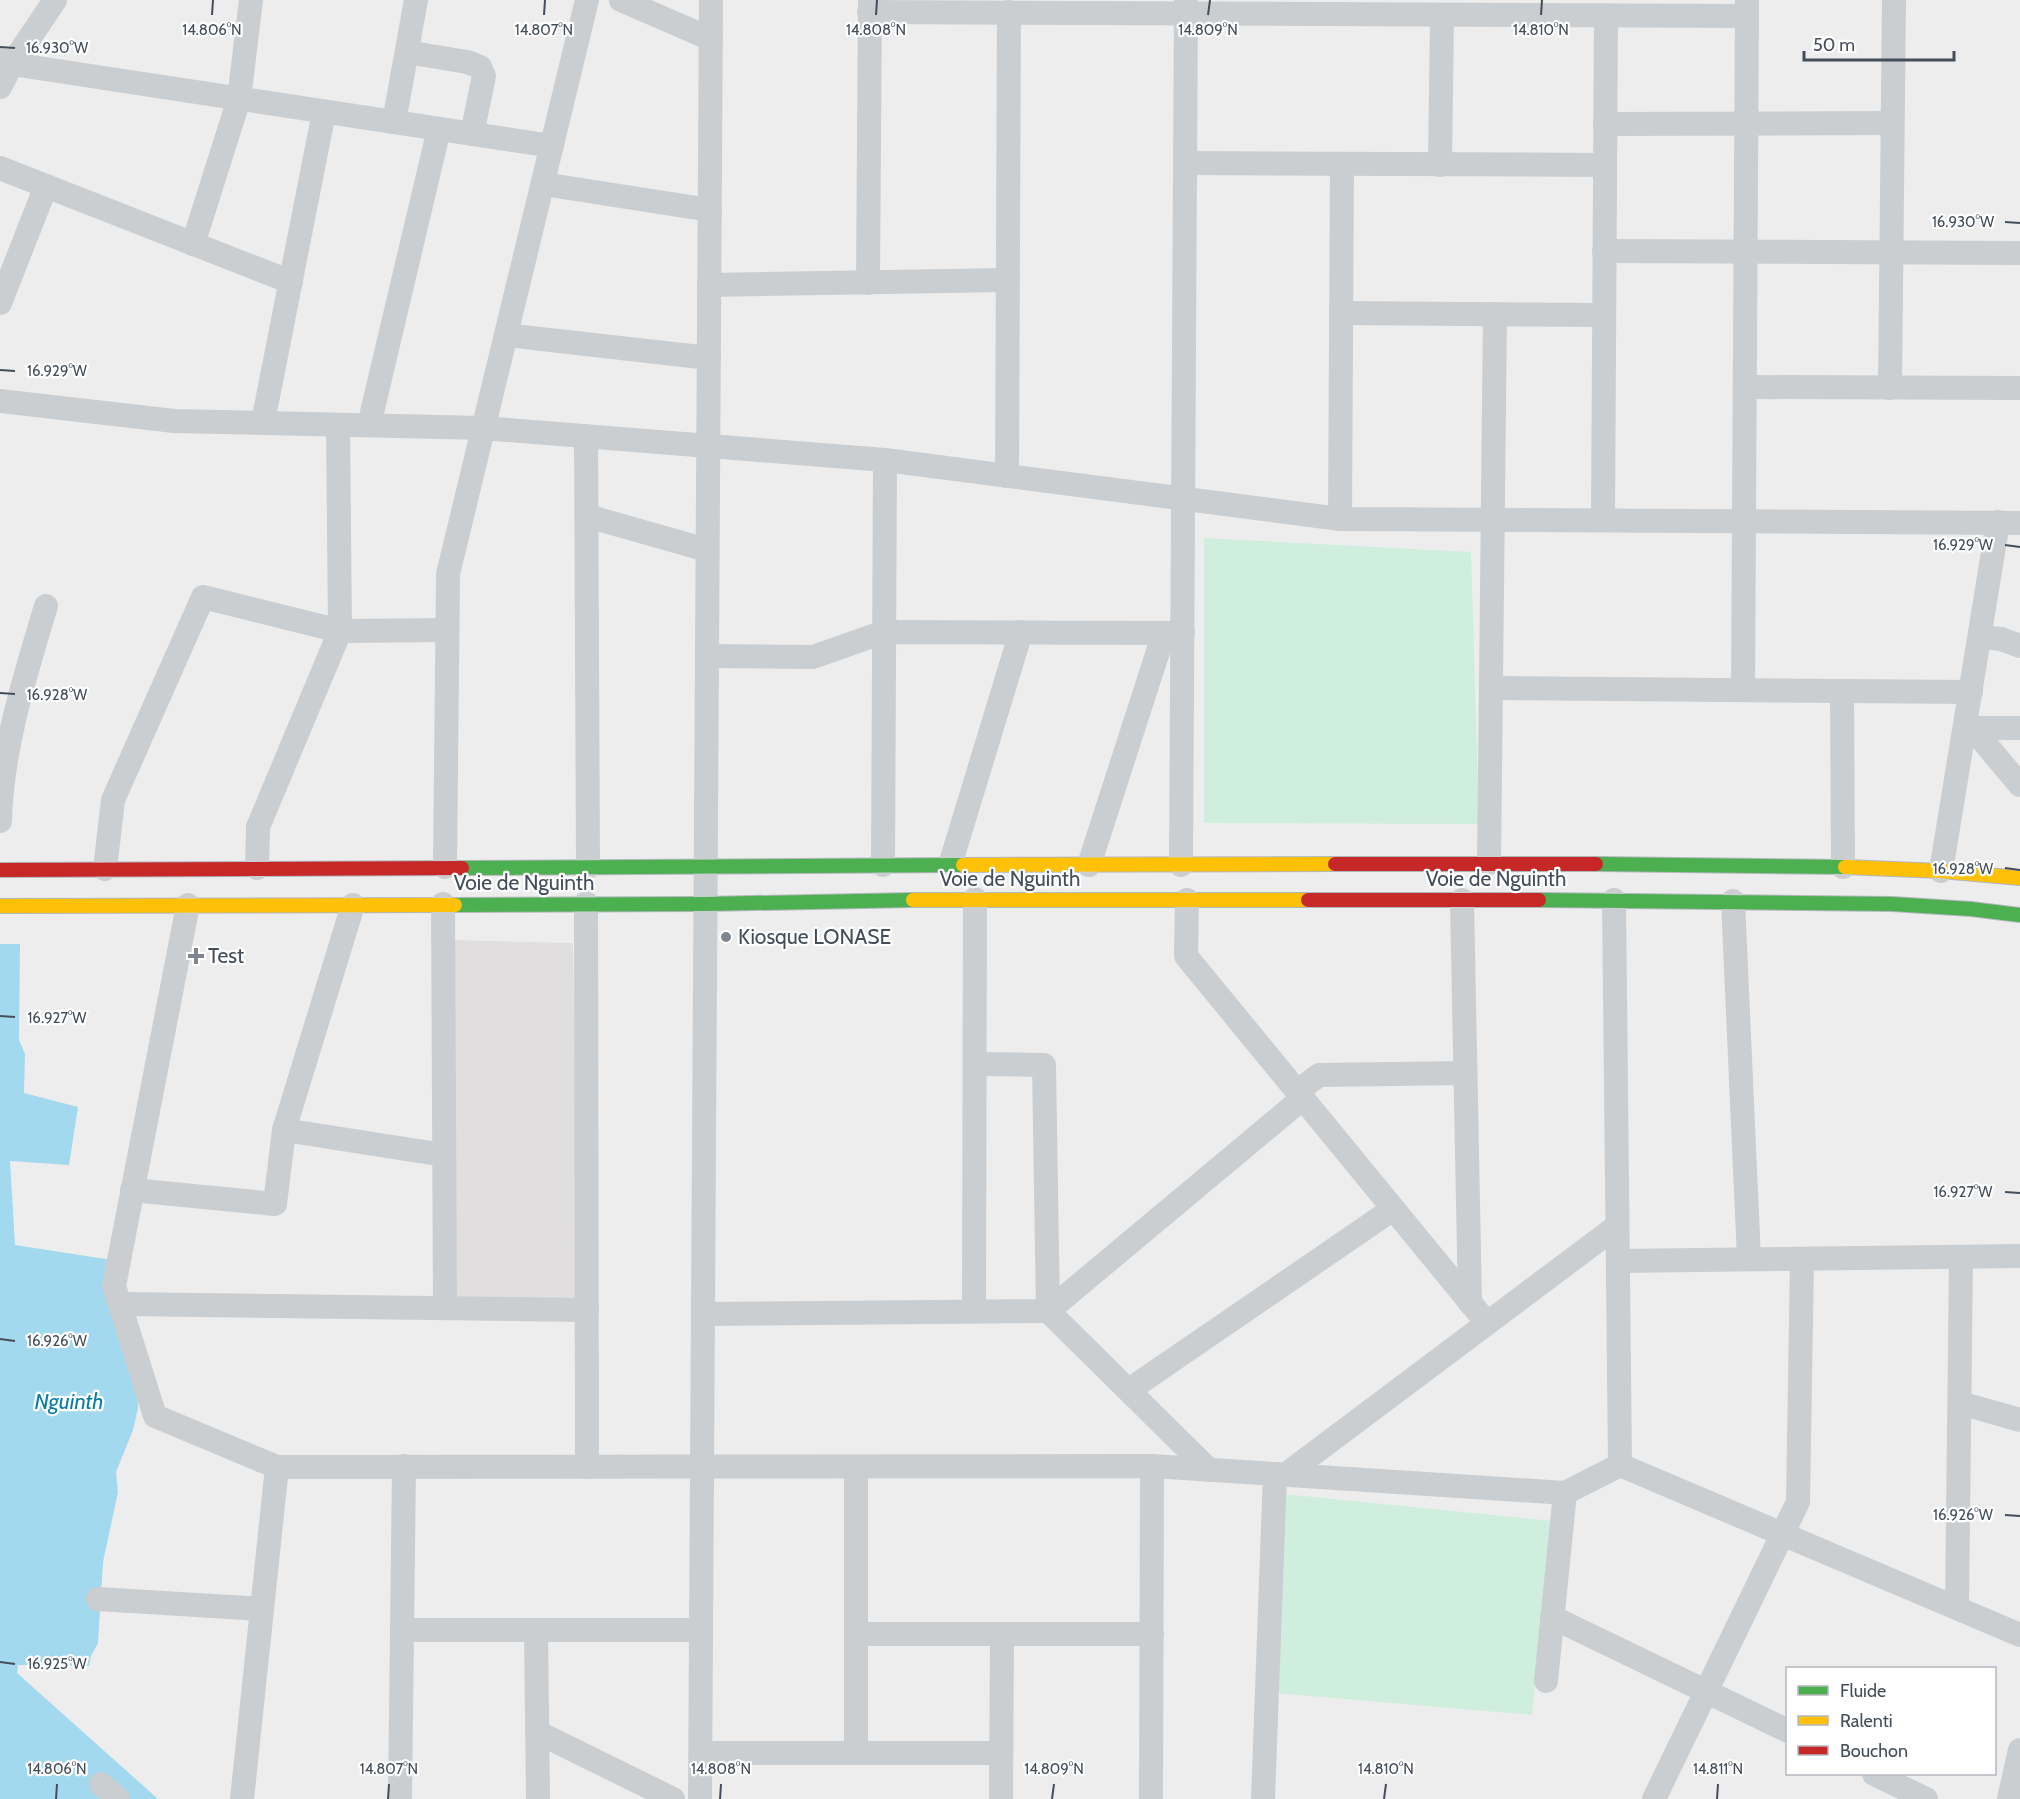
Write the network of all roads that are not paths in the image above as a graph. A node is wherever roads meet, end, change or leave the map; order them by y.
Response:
1 (55, 0) edge
2 (251, 0) edge
3 (409, 0) edge
4 (416, 0) edge
5 (587, 0) edge
6 (621, 0) edge
7 (711, 0) edge
8 (1894, 0) edge
9 (869, 6) edge
10 (1186, 7) edge
11 (1337, 7) edge
12 (1747, 8) edge
13 (1009, 12) junction
14 (1442, 15) junction
15 (1606, 16) junction
16 (711, 39) junction
17 (406, 52) junction
18 (6, 62) edge
19 (0, 87) edge
20 (239, 99) junction
21 (324, 112) junction
22 (394, 122) junction
23 (1747, 123) junction
24 (1892, 123) junction
25 (1605, 124) junction
26 (439, 129) junction
27 (472, 134) junction
28 (552, 146) junction
29 (1185, 163) junction
30 (1342, 164) junction
31 (1440, 165) junction
32 (1605, 165) junction
33 (0, 168) edge
34 (543, 184) junction
35 (46, 186) junction
36 (710, 210) junction
37 (194, 244) junction
38 (1604, 251) junction
39 (1746, 251) junction
40 (1891, 252) junction
41 (2020, 253) edge
42 (1008, 280) junction
43 (291, 282) junction
44 (868, 283) junction
45 (709, 285) junction
46 (0, 303) edge
47 (1341, 313) junction
48 (1495, 315) junction
49 (1604, 315) junction
50 (506, 335) junction
51 (709, 358) junction
52 (1745, 387) junction
53 (1890, 387) junction
54 (2020, 388) edge
55 (0, 401) edge
56 (263, 422) junction
57 (338, 425) junction
58 (369, 425) junction
59 (483, 428) junction
60 (586, 436) junction
61 (708, 446) junction
62 (885, 460) junction
63 (1007, 476) junction
64 (1184, 499) junction
65 (586, 516) junction
66 (1340, 519) junction
67 (1494, 520) junction
68 (1603, 520) junction
69 (1744, 521) junction
70 (2009, 522) edge
71 (708, 550) junction
72 (46, 606) dead end
73 (447, 630) junction
74 (340, 631) junction
75 (884, 632) junction
76 (1022, 632) junction
77 (1173, 633) junction
78 (1980, 637) junction
79 (2020, 646) edge
80 (707, 656) junction
81 (1491, 688) junction
82 (1743, 690) junction
83 (1842, 691) junction
84 (1971, 692) junction
85 (1968, 728) junction
86 (2020, 728) edge
87 (2020, 785) edge
88 (0, 821) edge
89 (1489, 863) junction
90 (882, 865) junction
91 (950, 865) junction
92 (1089, 865) junction
93 (1181, 865) junction
94 (706, 866) junction
95 (445, 867) junction
96 (588, 867) junction
97 (1843, 867) junction
98 (257, 868) junction
99 (105, 869) junction
100 (0, 870) edge
101 (1941, 871) junction
102 (2020, 878) edge
103 (975, 899) junction
104 (1187, 900) junction
105 (1462, 900) junction
106 (1614, 900) junction
107 (1733, 901) junction
108 (586, 903) junction
109 (443, 904) junction
110 (705, 904) junction
111 (188, 905) junction
112 (353, 905) junction
113 (0, 906) edge
114 (2020, 915) edge
115 (975, 1064) junction
116 (1465, 1073) junction
117 (1300, 1095) junction
118 (284, 1130) junction
119 (444, 1155) junction
120 (132, 1190) junction
121 (1393, 1209) junction
122 (1617, 1226) junction
123 (2020, 1256) edge
124 (1961, 1257) junction
125 (1749, 1259) junction
126 (1802, 1259) junction
127 (1618, 1261) junction
128 (1470, 1303) junction
129 (120, 1304) junction
130 (445, 1308) junction
131 (587, 1310) junction
132 (974, 1311) junction
133 (1048, 1311) junction
134 (703, 1314) junction
135 (1487, 1323) junction
136 (1129, 1390) junction
137 (1960, 1403) junction
138 (2020, 1420) edge
139 (1620, 1465) junction
140 (404, 1466) junction
141 (1152, 1466) junction
142 (277, 1467) junction
143 (587, 1467) junction
144 (702, 1467) junction
145 (856, 1467) junction
146 (1209, 1470) junction
147 (1280, 1474) junction
148 (1565, 1493) junction
149 (1783, 1534) junction
150 (98, 1599) dead end
151 (1958, 1608) junction
152 (262, 1609) junction
153 (1552, 1617) junction
154 (402, 1630) junction
155 (536, 1630) junction
156 (701, 1630) junction
157 (856, 1634) junction
158 (1002, 1634) junction
159 (1152, 1634) junction
160 (2020, 1635) edge
161 (1546, 1681) dead end
162 (1706, 1692) junction
163 (1786, 1730) edge
164 (537, 1732) junction
165 (2020, 1750) edge
166 (700, 1753) junction
167 (856, 1753) junction
168 (1002, 1753) junction
169 (1878, 1775) edge
170 (242, 1799) edge
171 (400, 1799) edge
172 (538, 1799) edge
173 (673, 1799) edge
174 (700, 1799) edge
175 (1001, 1799) edge
176 (1151, 1799) edge
177 (1263, 1799) edge
178 (1654, 1799) edge
179 (1926, 1799) edge
180 (2009, 1799) edge

1 - 18 street
2 - 20 street
3 - 4 street
4 - 17 street
5 - 28 street
6 - 16 street
7 - 16 street
8 - 24 street
9 - 13 street
9 - 44 street
10 - 11 street
10 - 13 street
10 - 29 street
11 - 14 street
12 - 15 street
12 - 23 street
13 - 42 street
14 - 15 street
14 - 31 street
15 - 25 street
16 - 36 street
17 - 22 street
17 - 27 street
18 - 19 street
18 - 20 street
20 - 21 street
20 - 37 street
21 - 22 street
21 - 43 street
22 - 26 street
23 - 24 street
23 - 25 street
23 - 39 street
24 - 40 street
25 - 32 street
26 - 27 street
26 - 58 street
27 - 28 street
28 - 34 street
29 - 30 street
29 - 64 street
30 - 31 street
30 - 47 street
31 - 32 street
32 - 38 street
33 - 35 street
34 - 36 street
34 - 50 street
35 - 37 street
35 - 46 street
36 - 45 street
37 - 43 street
38 - 39 street
38 - 49 street
39 - 40 street
39 - 52 street
40 - 41 street
40 - 53 street
42 - 44 street
42 - 63 street
43 - 56 street
44 - 45 street
45 - 51 street
47 - 48 street
47 - 66 street
48 - 49 street
48 - 67 street
49 - 68 street
50 - 51 street
50 - 59 street
51 - 61 street
52 - 53 street
52 - 69 street
53 - 54 street
55 - 56 street
56 - 57 street
57 - 58 street
57 - 74 street
58 - 59 street
59 - 60 street
59 - 73 street
60 - 61 street
60 - 65 street
61 - 62 street
61 - 71 street
62 - 63 street
62 - 75 street
63 - 64 street
64 - 66 street
64 - 77 street
65 - 71 street
65 - 96 street
66 - 67 street
67 - 68 street
67 - 81 street
68 - 69 street
69 - 70 street
69 - 82 street
70 - 78 street
71 - 80 street
72 - 88 street
73 - 74 street
73 - 95 street
74 - 98 street
74 - 99 street
75 - 76 street
75 - 80 street
75 - 90 street
76 - 77 street
76 - 91 street
77 - 92 street
77 - 93 street
78 - 79 street
78 - 84 street
80 - 94 street
81 - 82 street
81 - 89 street
82 - 83 street
83 - 84 street
83 - 97 street
84 - 85 street
85 - 86 street
85 - 87 street
85 - 101 street
89 - 93 highway, Voie de Nguinth
89 - 97 highway, Voie de Nguinth
90 - 91 highway, Voie de Nguinth
90 - 94 highway, Voie de Nguinth
91 - 92 highway, Voie de Nguinth
92 - 93 highway, Voie de Nguinth
94 - 96 highway, Voie de Nguinth
94 - 110 street
95 - 96 highway, Voie de Nguinth
95 - 98 highway, Voie de Nguinth
97 - 101 highway, Voie de Nguinth
98 - 99 highway, Voie de Nguinth
99 - 100 highway, Voie de Nguinth
101 - 102 highway, Voie de Nguinth
103 - 104 highway, Voie de Nguinth
103 - 110 highway, Voie de Nguinth
103 - 115 street
104 - 105 highway, Voie de Nguinth
104 - 117 street
105 - 106 highway, Voie de Nguinth
105 - 116 street
106 - 107 highway, Voie de Nguinth
106 - 122 street
107 - 114 highway, Voie de Nguinth
107 - 125 street
108 - 109 highway, Voie de Nguinth
108 - 110 highway, Voie de Nguinth
108 - 131 street
109 - 112 highway, Voie de Nguinth
109 - 119 street
110 - 134 street
111 - 112 highway, Voie de Nguinth
111 - 113 highway, Voie de Nguinth
111 - 120 street
112 - 118 street
115 - 132 street
115 - 133 street
116 - 117 street
116 - 128 street
117 - 121 street
117 - 133 street
118 - 119 street
118 - 120 street
119 - 130 street
120 - 129 street
121 - 128 street
121 - 136 street
122 - 127 street
122 - 135 street
123 - 124 street
124 - 126 street
124 - 137 street
125 - 126 street
125 - 127 street
126 - 149 street
127 - 139 street
128 - 135 street
129 - 130 street
129 - 142 street
130 - 131 street
131 - 143 street
132 - 133 street
132 - 134 street
133 - 136 street
134 - 144 street
135 - 147 street
136 - 146 street
137 - 138 street
137 - 151 street
139 - 148 street
139 - 149 street
140 - 142 street
140 - 143 street
140 - 154 street
141 - 145 street
141 - 146 street
141 - 159 street
142 - 152 street
143 - 144 street
144 - 145 street
144 - 156 street
145 - 157 street
146 - 147 street
147 - 148 street
147 - 177 street
148 - 153 street
149 - 151 street
149 - 162 street
150 - 152 street
151 - 160 street
152 - 170 street
153 - 161 street
153 - 162 street
154 - 155 street
154 - 171 street
155 - 156 street
155 - 164 street
156 - 166 street
157 - 158 street
157 - 167 street
158 - 159 street
158 - 168 street
159 - 176 street
162 - 163 street
162 - 178 street
164 - 172 street
164 - 173 street
165 - 180 street
166 - 167 street
166 - 174 street
167 - 168 street
168 - 175 street
169 - 179 street

